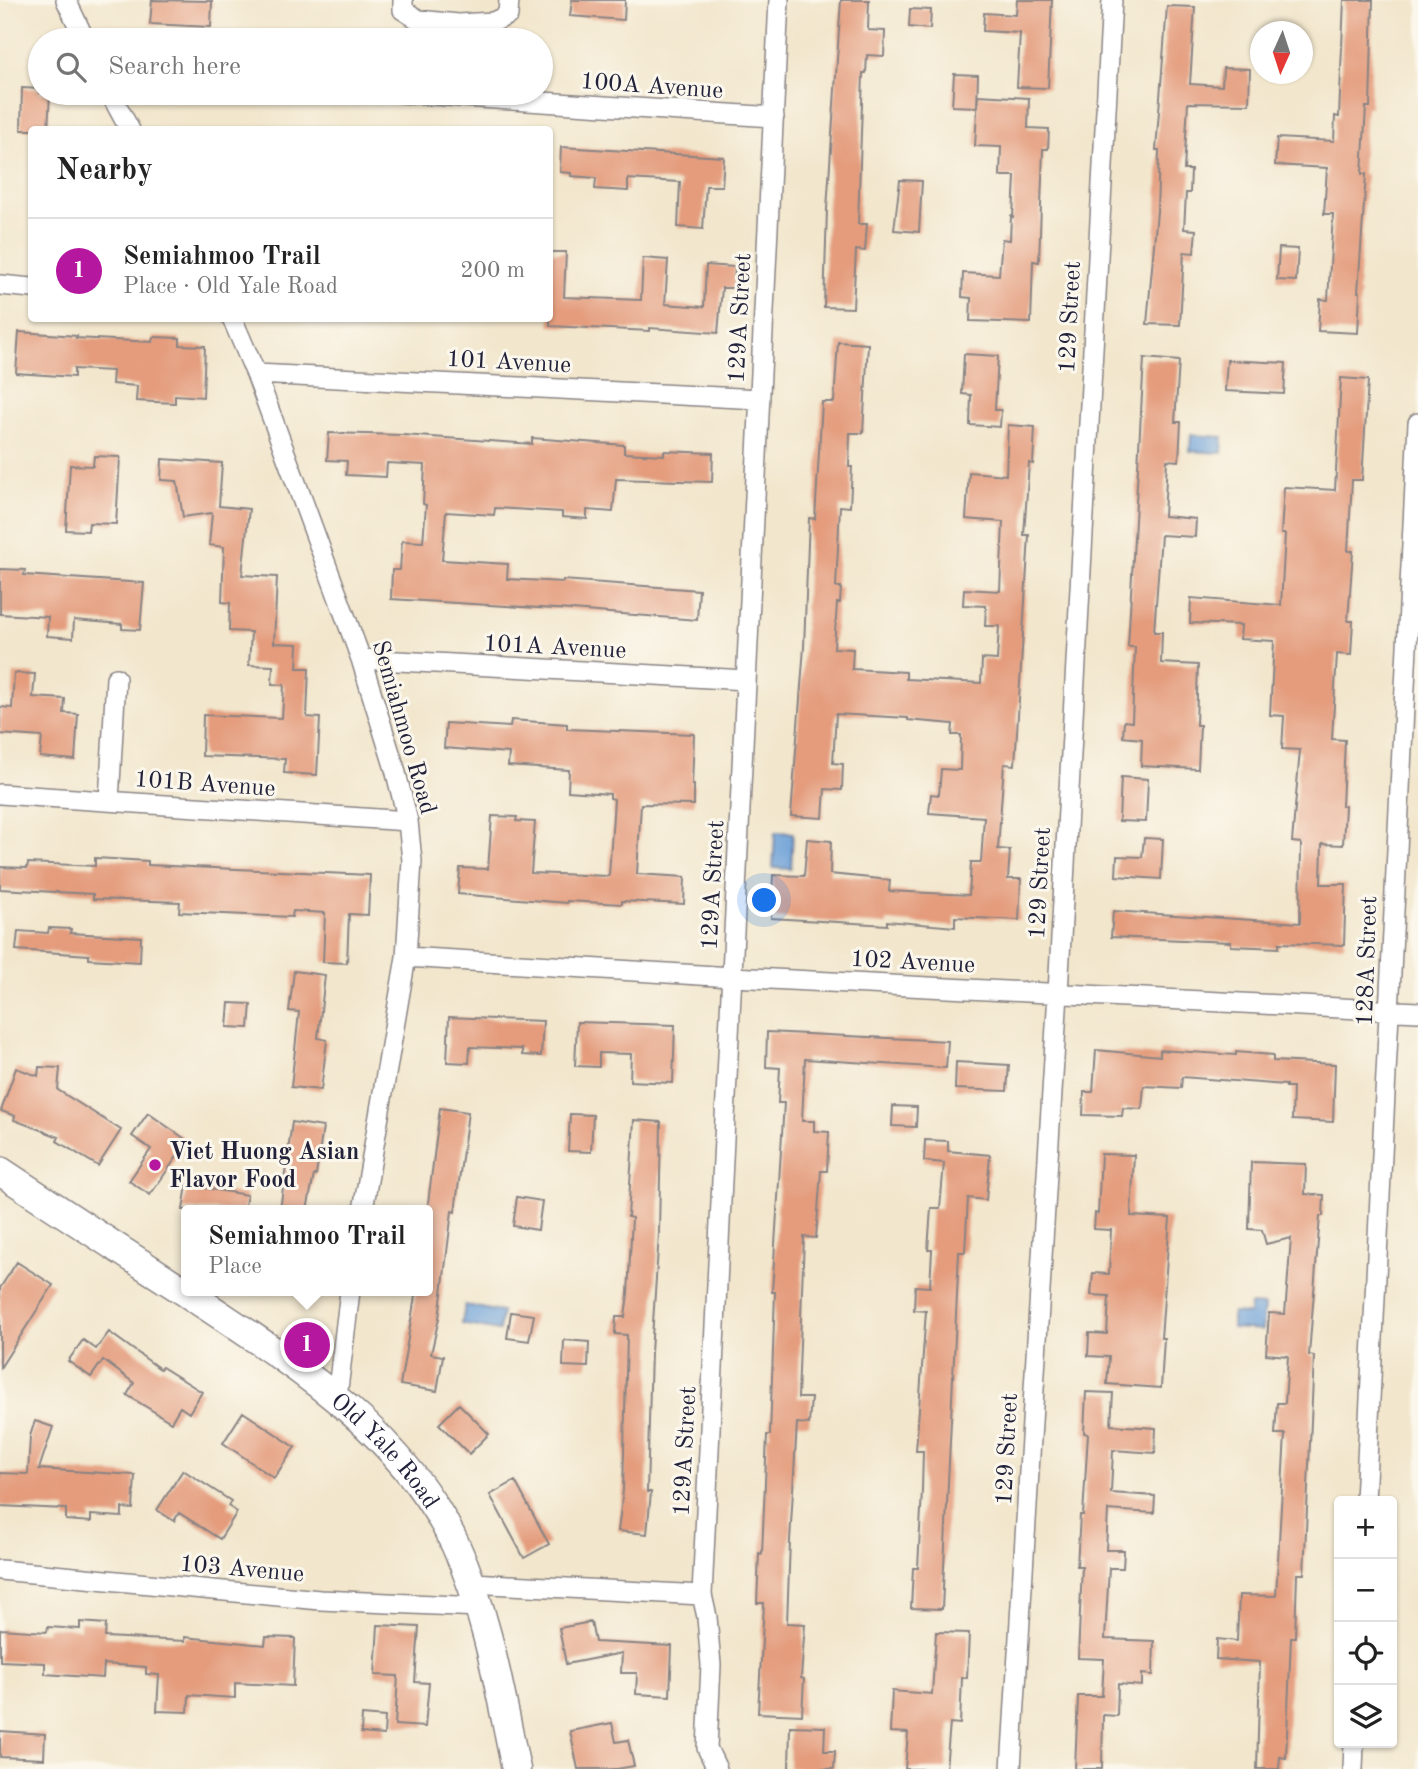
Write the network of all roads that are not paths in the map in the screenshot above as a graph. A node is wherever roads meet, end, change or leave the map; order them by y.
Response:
1 (66, 0) edge
2 (404, 0) edge
3 (509, 0) edge
4 (779, 0) edge
5 (1112, 0) edge
6 (79, 28) edge
7 (445, 28) edge
8 (472, 28) edge
9 (553, 101) edge
10 (116, 105) edge
11 (774, 117) junction
12 (128, 126) edge
13 (0, 285) edge
14 (28, 288) edge
15 (234, 322) edge
16 (256, 374) junction
17 (760, 399) junction
18 (1418, 423) edge
19 (361, 659) junction
20 (116, 678) dead end
21 (746, 680) junction
22 (0, 794) edge
23 (109, 801) junction
24 (408, 821) junction
25 (406, 957) junction
26 (732, 977) junction
27 (1058, 993) junction
28 (1389, 1010) junction
29 (1418, 1012) edge
30 (0, 1171) edge
31 (364, 1205) edge
32 (181, 1290) edge
33 (191, 1296) edge
34 (349, 1296) edge
35 (337, 1397) junction
36 (1365, 1496) edge
37 (0, 1570) edge
38 (476, 1595) junction
39 (702, 1595) junction
40 (1354, 1748) edge
41 (516, 1769) edge
42 (717, 1769) edge
43 (1011, 1769) edge
44 (1353, 1769) edge

1 - 6 street
2 - 7 street
3 - 8 street
4 - 11 street, 129A Street
5 - 27 street, 129 Street
9 - 11 street, 100A Avenue
10 - 12 street
11 - 17 street, 129A Street
13 - 14 street
15 - 16 street, Semiahmoo Road
16 - 17 street, 101 Avenue
16 - 19 street, Semiahmoo Road
17 - 21 street, 129A Street
18 - 28 street, 128A Street
19 - 21 street, 101A Avenue
19 - 24 street, Semiahmoo Road
20 - 23 street
21 - 26 street, 129A Street
22 - 23 street, 101B Avenue
23 - 24 street, 101B Avenue
24 - 25 street, Semiahmoo Road
25 - 26 street, 102 Avenue
25 - 31 street, Semiahmoo Road
26 - 27 street, 102 Avenue
26 - 39 street, 129A Street
27 - 28 street, 102 Avenue
27 - 43 street, 129 Street
28 - 29 street, 102 Avenue
28 - 36 street, 128A Street
30 - 32 main road, Old Yale Road
33 - 35 main road, Old Yale Road
34 - 35 street
35 - 38 main road, Old Yale Road
37 - 38 street, 103 Avenue
38 - 39 street, 103 Avenue
38 - 41 main road, Old Yale Road
39 - 42 street, 129A Street
40 - 44 street

